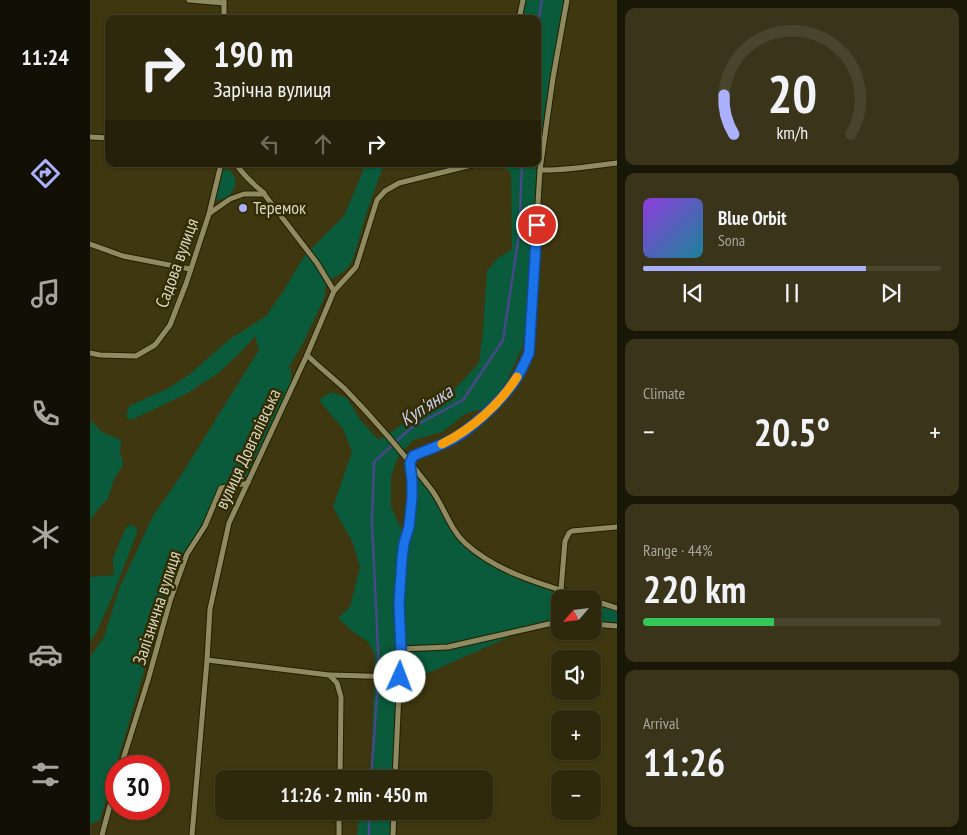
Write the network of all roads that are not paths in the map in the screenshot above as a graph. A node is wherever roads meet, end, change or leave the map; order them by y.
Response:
1 (188, 0) edge
2 (523, 0) edge
3 (568, 0) edge
4 (224, 1) edge
5 (224, 15) edge
6 (520, 15) edge
7 (90, 137) edge
8 (105, 138) edge
9 (541, 163) edge
10 (617, 163) edge
11 (220, 167) edge
12 (238, 167) edge
13 (464, 167) edge
14 (540, 167) edge
15 (540, 170) junction
16 (264, 194) junction
17 (209, 214) junction
18 (90, 244) edge
19 (190, 269) junction
20 (334, 291) junction
21 (90, 353) edge
22 (307, 355) junction
23 (410, 463) junction
24 (248, 483) junction
25 (617, 527) edge
26 (561, 590) joint
27 (601, 602) edge
28 (617, 608) edge
29 (551, 623) edge
30 (601, 625) edge
31 (617, 626) edge
32 (401, 649) junction
33 (207, 660) junction
34 (329, 675) junction
35 (400, 677) junction
36 (124, 755) edge
37 (340, 770) edge
38 (396, 770) edge
39 (106, 820) edge
40 (339, 820) edge
41 (394, 820) edge
42 (102, 835) edge
43 (192, 835) edge
44 (339, 835) edge
45 (393, 835) edge

1 - 4 street
2 - 6 street
3 - 9 street
4 - 5 street
7 - 8 street
10 - 15 street
11 - 17 street, Садова вулиця
12 - 16 street
13 - 20 street, вулиця Довгалівська
14 - 15 street
15 - 23 street
16 - 17 street
16 - 20 street
17 - 19 street, Садова вулиця
18 - 19 street
19 - 21 street, Садова вулиця
20 - 22 street, вулиця Довгалівська
22 - 23 street
22 - 24 street, вулиця Довгалівська
23 - 26 street
23 - 32 street
24 - 33 street, вулиця Довгалівська
24 - 36 street, Залізнична вулиця
25 - 26 street
27 - 28 street
29 - 32 street
30 - 31 street
32 - 35 street
33 - 34 street
33 - 43 street, вулиця Довгалівська
34 - 35 street
34 - 37 street
35 - 38 street
39 - 42 street
40 - 44 street
41 - 45 street

